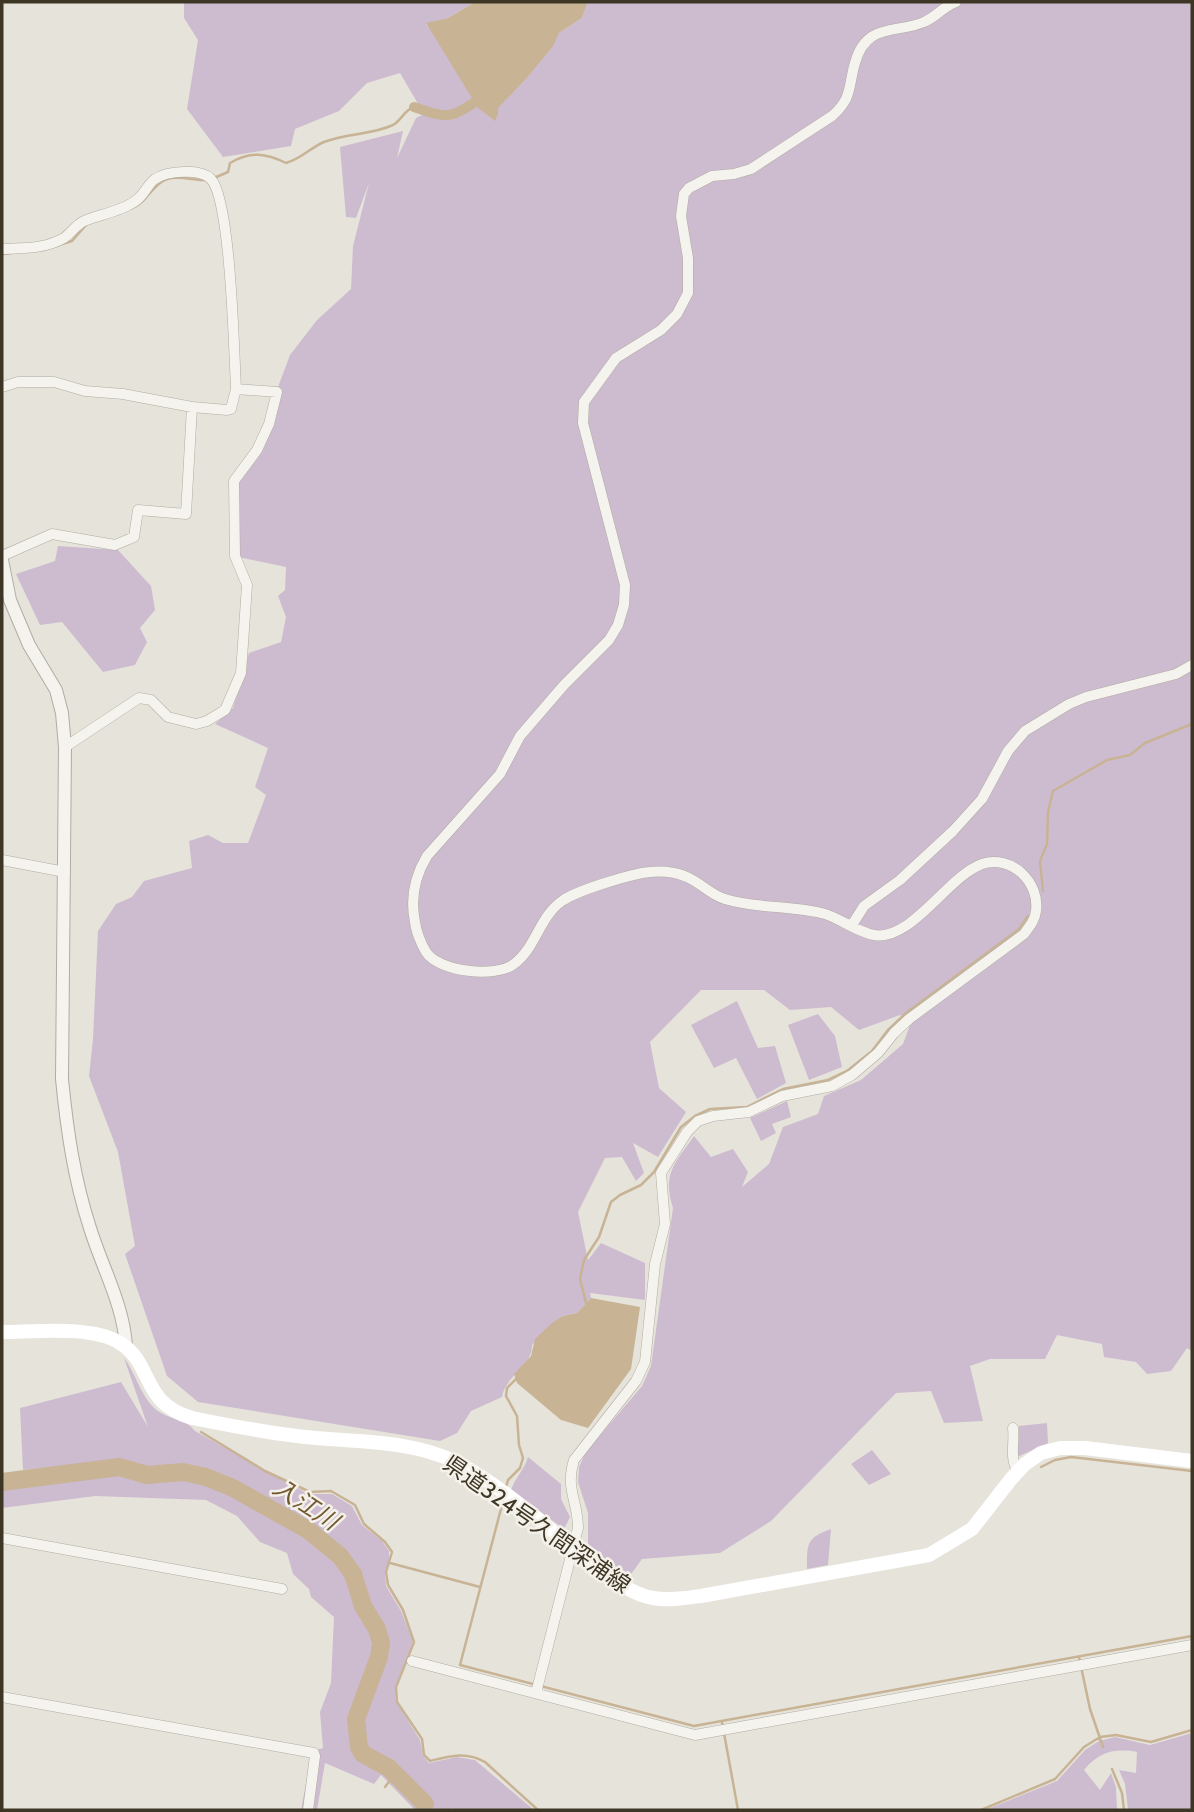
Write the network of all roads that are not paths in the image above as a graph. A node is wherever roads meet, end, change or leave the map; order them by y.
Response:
1 (956, 2) edge
2 (2, 249) edge
3 (2, 387) edge
4 (236, 389) junction
5 (192, 407) junction
6 (2, 558) edge
7 (1192, 664) edge
8 (65, 747) junction
9 (2, 860) edge
10 (65, 872) junction
11 (852, 925) junction
12 (2, 1332) edge
13 (126, 1347) junction
14 (1013, 1428) dead end
15 (1192, 1461) edge
16 (1018, 1472) junction
17 (2, 1538) edge
18 (574, 1548) junction
19 (282, 1589) dead end
20 (1192, 1644) edge
21 (412, 1661) dead end
22 (536, 1693) junction
23 (2, 1697) edge
24 (308, 1810) edge

1 - 11 street
2 - 4 street
3 - 5 street
4 - 5 street
4 - 8 street
5 - 6 street
6 - 8 street
7 - 11 street
8 - 10 street
9 - 10 street
10 - 13 street
11 - 18 street
12 - 13 main road
13 - 18 main road, 県道324号久間深浦線
14 - 16 street
15 - 16 main road, 県道324号久間深浦線
16 - 18 main road, 県道324号久間深浦線
17 - 19 street
18 - 22 street
20 - 22 street
21 - 22 street
23 - 24 street

